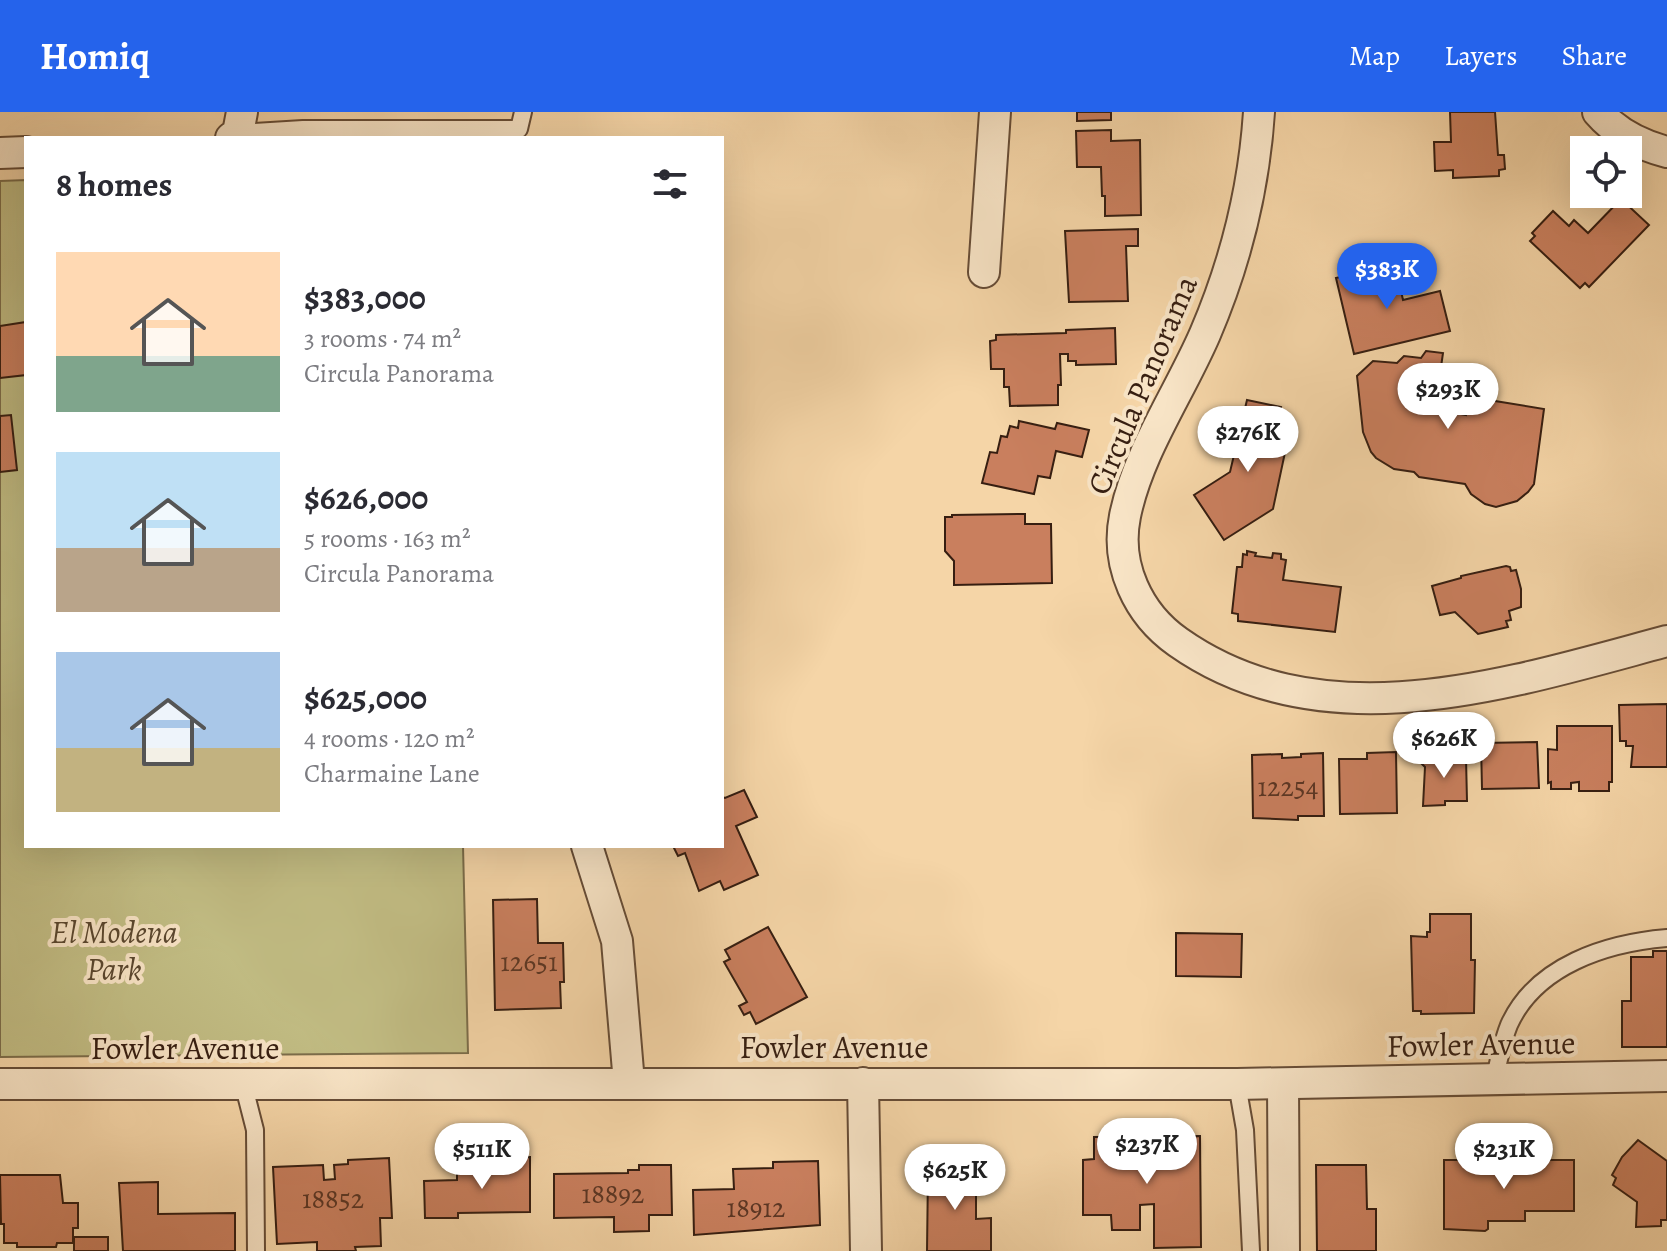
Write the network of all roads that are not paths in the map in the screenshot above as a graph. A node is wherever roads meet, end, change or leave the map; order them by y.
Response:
1 (523, 112) edge
2 (995, 112) edge
3 (1259, 112) edge
4 (1598, 112) edge
5 (237, 128) edge
6 (24, 152) edge
7 (1667, 152) edge
8 (0, 153) edge
9 (984, 272) dead end
10 (1667, 641) edge
11 (588, 848) edge
12 (1667, 938) edge
13 (1667, 1076) edge
14 (1494, 1079) junction
15 (243, 1083) junction
16 (629, 1083) junction
17 (863, 1083) junction
18 (0, 1084) edge
19 (1237, 1084) junction
20 (1283, 1084) junction
21 (256, 1251) edge
22 (866, 1251) edge
23 (1251, 1251) edge
24 (1284, 1251) edge

1 - 5 lane
2 - 9 street
3 - 10 street, Circula Panorama
4 - 7 street
6 - 8 street
11 - 16 street
12 - 14 lane
13 - 14 street, Fowler Avenue
14 - 20 street, Fowler Avenue
15 - 16 street, Fowler Avenue
15 - 18 street, Fowler Avenue
15 - 21 lane
16 - 17 street, Fowler Avenue
17 - 19 street, Fowler Avenue
17 - 22 street
19 - 20 street, Fowler Avenue
19 - 23 lane
20 - 24 street

